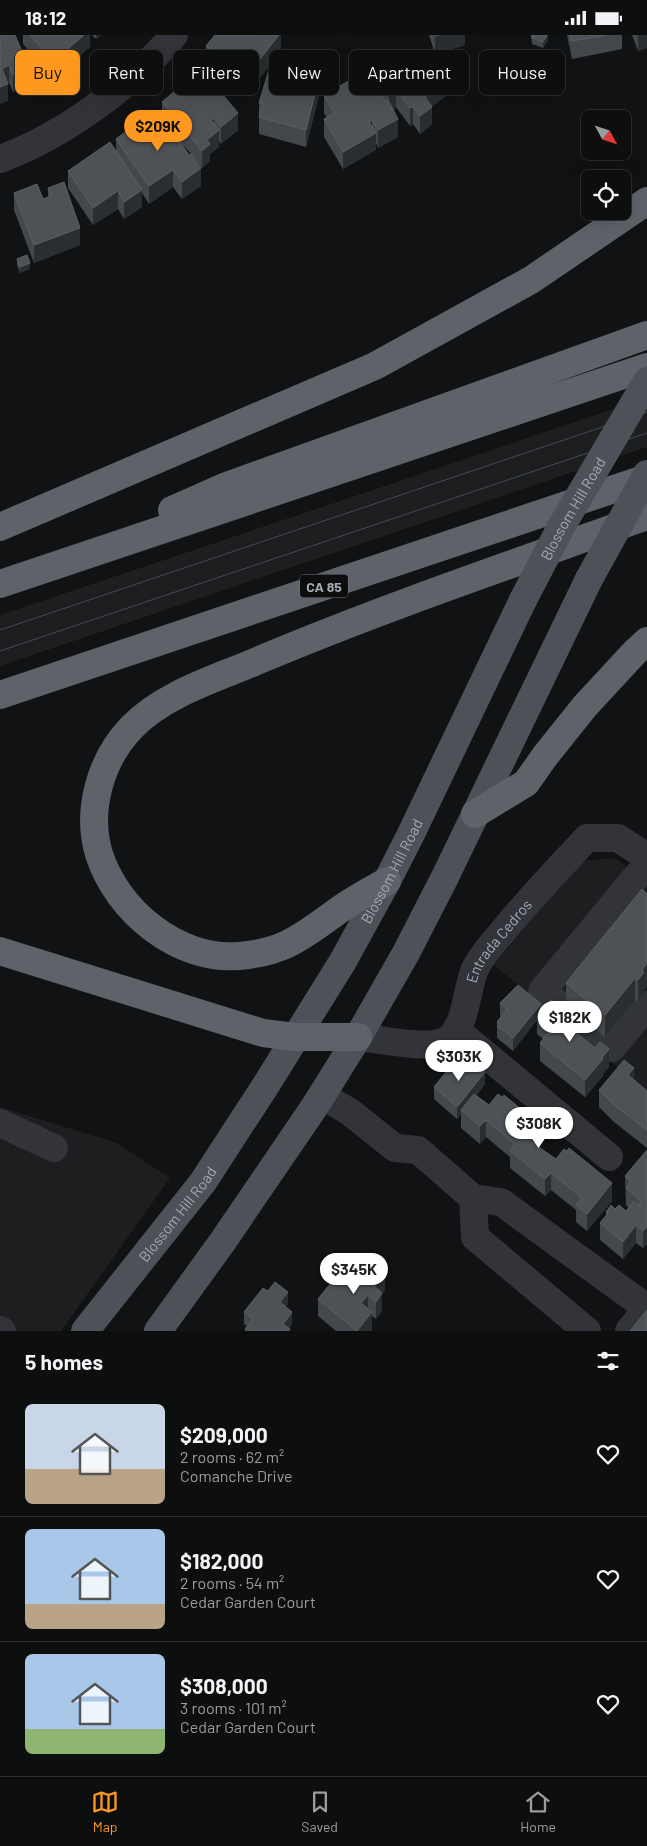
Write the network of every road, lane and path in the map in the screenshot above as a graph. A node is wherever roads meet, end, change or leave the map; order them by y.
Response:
1 (174, 35) edge
2 (0, 159) edge
3 (647, 201) edge
4 (647, 335) edge
5 (647, 367) edge
6 (647, 381) edge
7 (647, 474) edge
8 (647, 478) edge
9 (647, 516) edge
10 (0, 527) edge
11 (11, 580) edge
12 (647, 641) edge
13 (0, 695) edge
14 (475, 814) junction
15 (647, 857) edge
16 (647, 864) edge
17 (388, 881) junction
18 (0, 951) edge
19 (647, 1005) edge
20 (456, 1030) junction
21 (296, 1037) junction
22 (358, 1037) junction
23 (322, 1096) junction
24 (0, 1123) edge
25 (54, 1148) dead end
26 (609, 1157) dead end
27 (473, 1198) junction
28 (645, 1307) edge
29 (168, 1327) edge
30 (85, 1331) edge
31 (588, 1331) edge
32 (630, 1331) edge

1 - 2 street
3 - 10 highway
4 - 11 highway
5 - 11 highway
6 - 17 main road, Blossom Hill Road, bridge
7 - 14 main road, bridge
8 - 13 highway, CA 85
9 - 17 highway
12 - 14 highway
14 - 22 main road
15 - 20 street, Entrada Cedros
16 - 19 street
17 - 21 main road, Blossom Hill Road
18 - 21 highway
20 - 22 street
20 - 26 street
21 - 22 highway
21 - 30 main road, Blossom Hill Road
22 - 23 main road
23 - 27 street
23 - 29 main road
24 - 25 street
27 - 28 street
27 - 31 street
28 - 32 street

